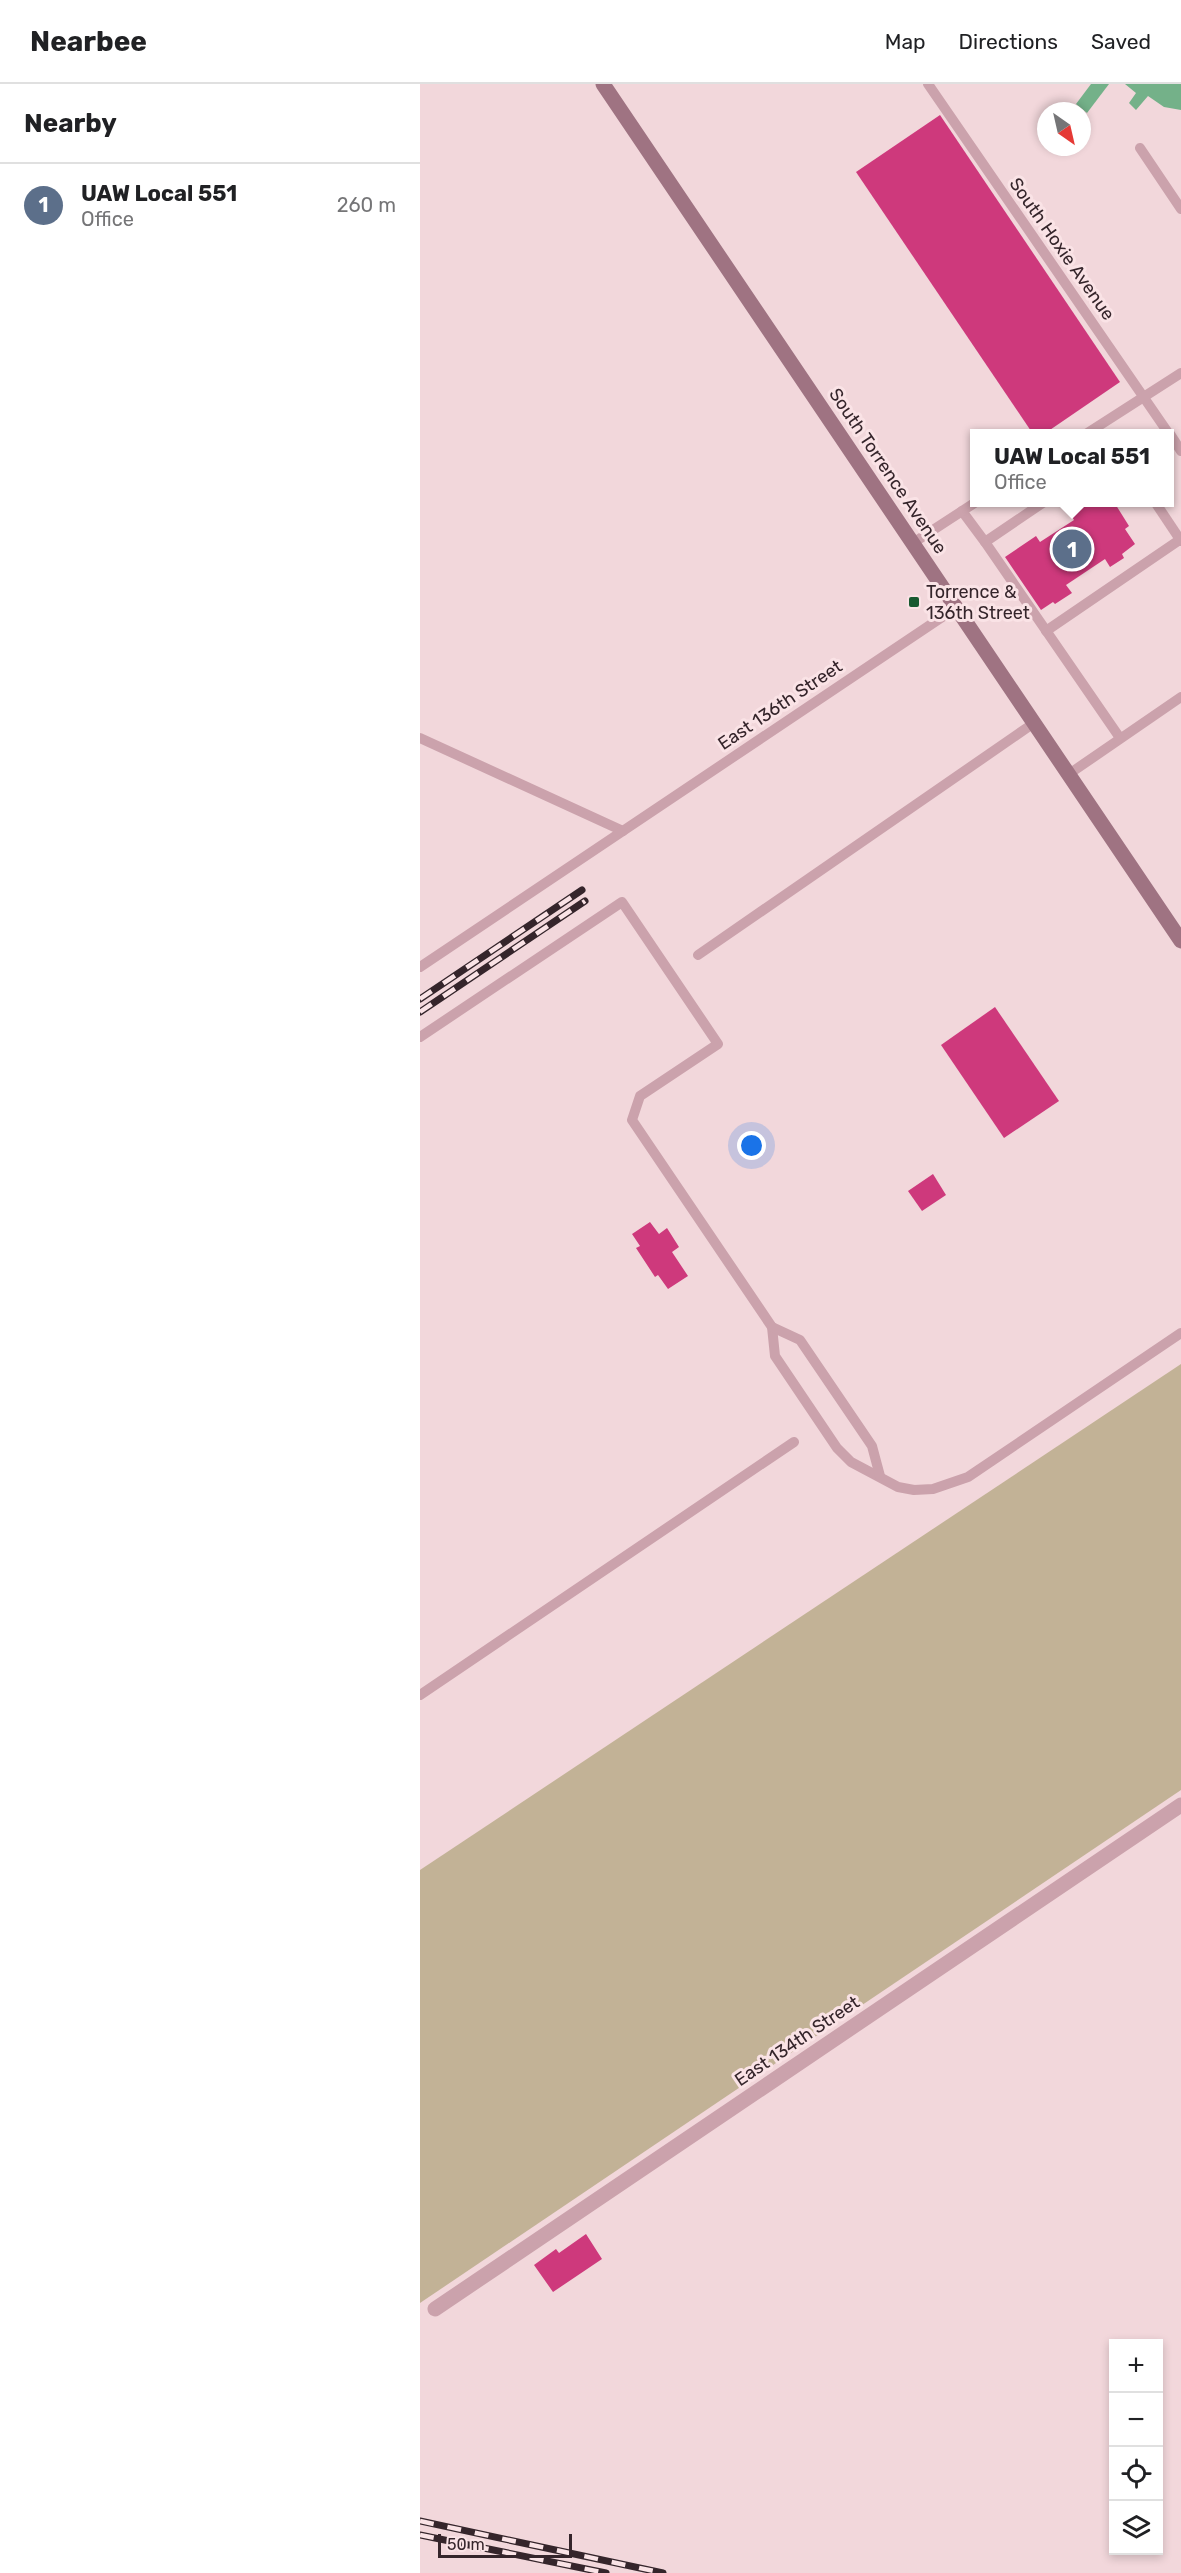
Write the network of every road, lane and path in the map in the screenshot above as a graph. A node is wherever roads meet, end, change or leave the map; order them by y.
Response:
1 (603, 84) edge
2 (928, 84) edge
3 (1140, 148) dead end
4 (1181, 209) edge
5 (1181, 373) edge
6 (1144, 396) junction
7 (1094, 429) edge
8 (1166, 429) edge
9 (970, 506) edge
10 (1037, 507) edge
11 (1158, 507) edge
12 (962, 511) junction
13 (1181, 540) edge
14 (985, 542) junction
15 (913, 543) junction
16 (957, 607) junction
17 (1046, 631) junction
18 (1181, 697) edge
19 (1034, 723) junction
20 (420, 738) edge
21 (1120, 738) junction
22 (1069, 774) junction
23 (623, 831) junction
24 (1181, 941) edge
25 (698, 955) dead end
26 (420, 967) edge
27 (420, 1037) edge
28 (772, 1327) junction
29 (1181, 1333) edge
30 (794, 1442) dead end
31 (880, 1476) junction
32 (420, 1695) edge
33 (1181, 1805) edge
34 (435, 2309) dead end

1 - 15 main road, South Torrence Avenue
2 - 6 lane, South Hoxie Avenue
3 - 4 lane
5 - 6 lane
6 - 7 lane
6 - 8 lane, South Hoxie Avenue
9 - 12 lane
10 - 14 lane
11 - 13 lane
12 - 14 lane
12 - 15 lane
13 - 17 lane
14 - 17 lane
15 - 16 main road, South Torrence Avenue
16 - 19 main road, South Torrence Avenue
16 - 23 lane, East 136th Street
17 - 21 lane
18 - 21 lane
19 - 22 main road, South Torrence Avenue
19 - 25 lane
20 - 23 lane
21 - 22 lane
22 - 24 main road, South Torrence Avenue
23 - 26 lane, East 136th Street
27 - 28 lane
28 - 31 lane
28 - 31 lane
29 - 31 lane
30 - 32 lane
33 - 34 street, East 134th Street

